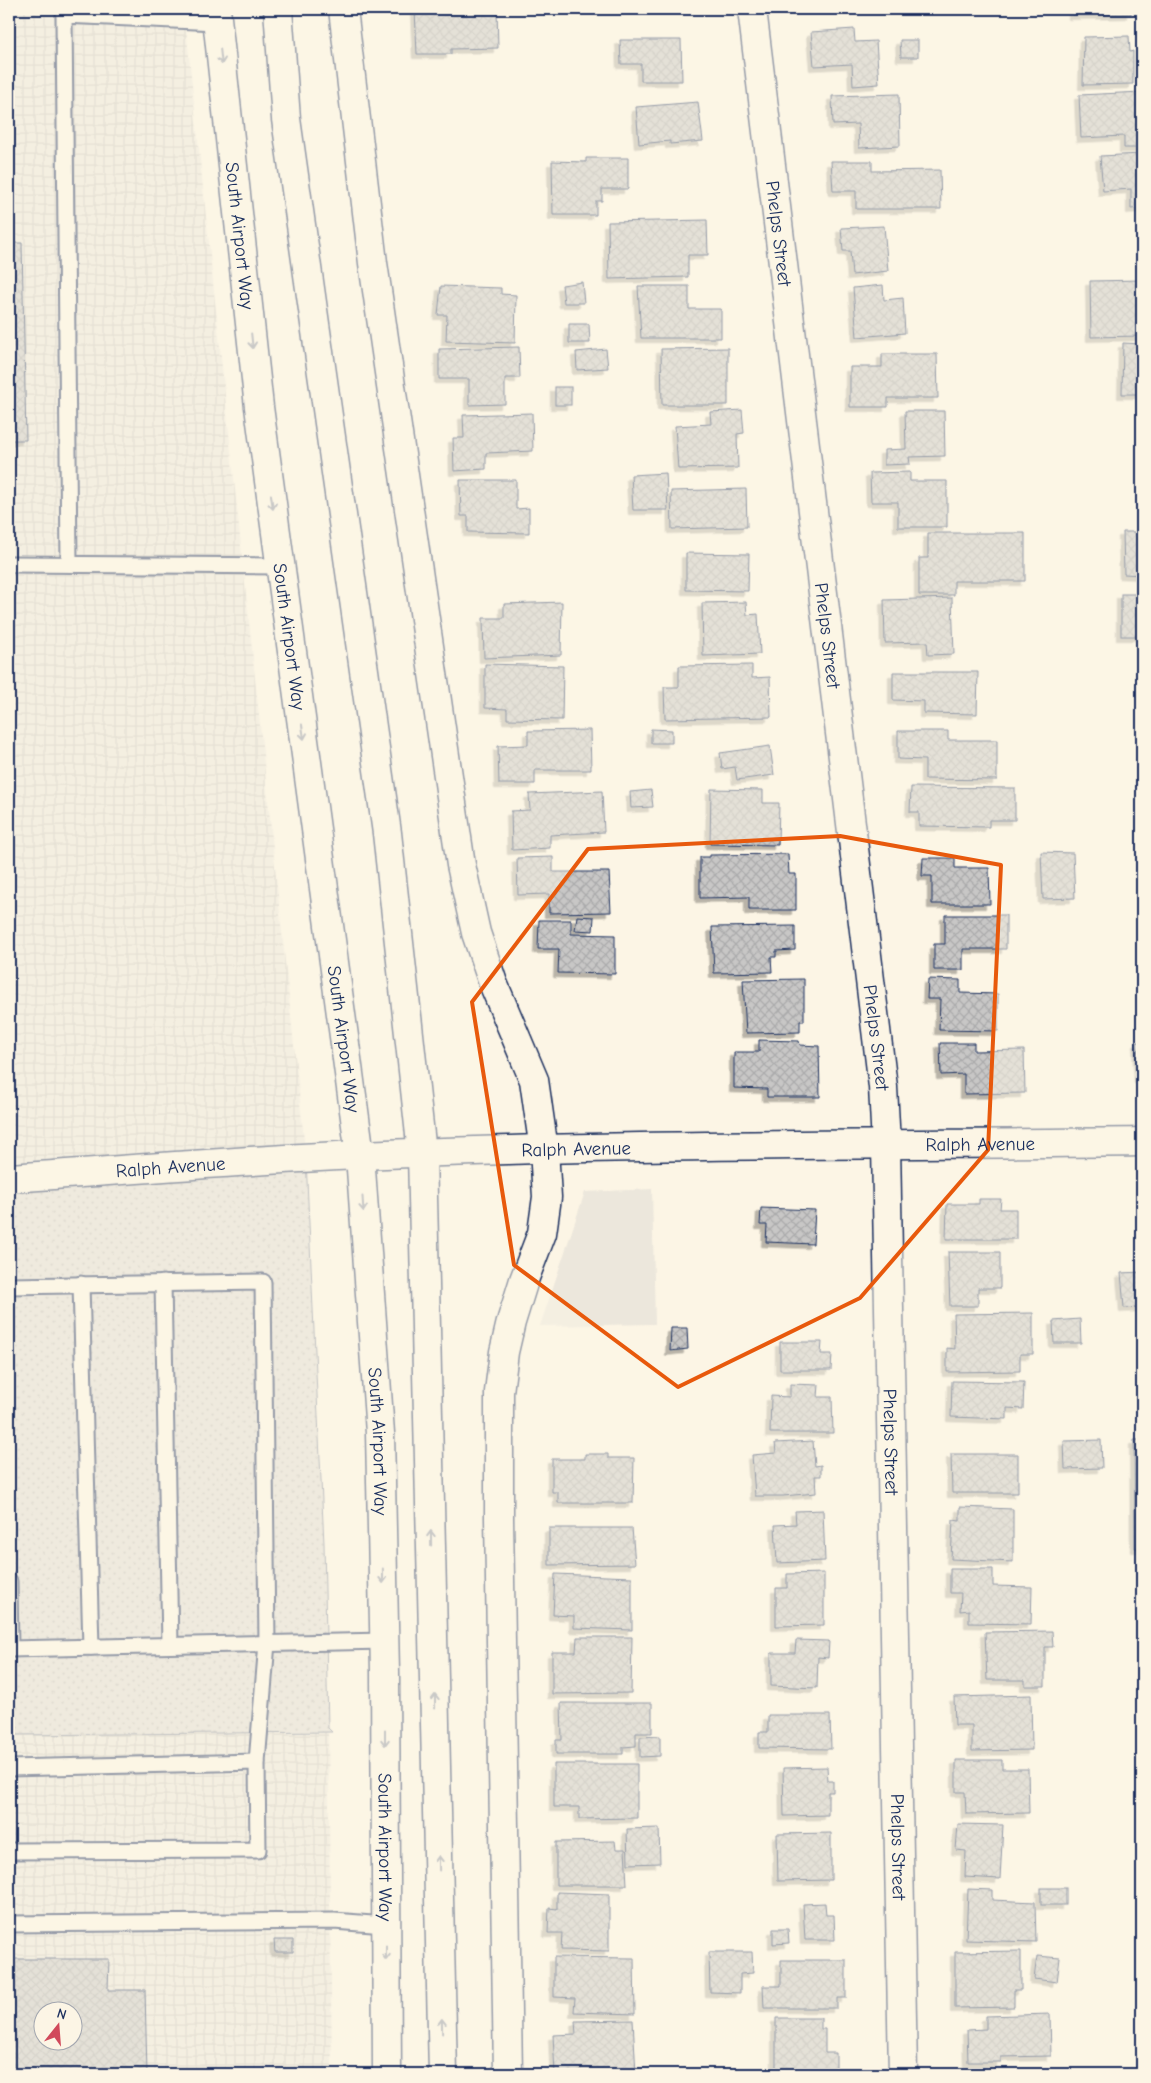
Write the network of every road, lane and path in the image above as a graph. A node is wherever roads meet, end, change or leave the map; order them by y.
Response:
1 (278, 9) edge
2 (343, 9) edge
3 (752, 9) edge
4 (216, 15) edge
5 (9, 564) edge
6 (69, 564) junction
7 (280, 566) junction
8 (1142, 1142) edge
9 (886, 1145) junction
10 (544, 1150) junction
11 (422, 1153) junction
12 (360, 1155) junction
13 (9, 1178) edge
14 (163, 1283) junction
15 (81, 1284) junction
16 (9, 1286) edge
17 (9, 1581) edge
18 (384, 1641) junction
19 (267, 1643) junction
20 (170, 1646) junction
21 (91, 1647) junction
22 (9, 1649) edge
23 (257, 1762) junction
24 (9, 1768) edge
25 (9, 1851) edge
26 (9, 1924) edge
27 (385, 1925) junction
28 (387, 2074) edge
29 (442, 2074) edge
30 (508, 2074) edge
31 (902, 2074) edge

1 - 11 street
2 - 10 street
3 - 9 street, Phelps Street
4 - 6 lane
4 -> 7 street, South Airport Way
5 - 6 lane
6 - 7 lane
7 -> 12 street, South Airport Way
8 - 9 street, Ralph Avenue
9 - 10 street, Ralph Avenue
9 - 31 street, Phelps Street
10 - 11 street, Ralph Avenue
10 - 30 street
11 - 12 street, Ralph Avenue
29 -> 11 street
12 - 13 street, Ralph Avenue
12 -> 18 street, South Airport Way
14 - 15 lane
14 - 19 lane
14 - 20 lane
15 - 16 lane
15 - 21 lane
17 - 22 lane
18 - 19 lane
18 -> 27 street, South Airport Way
19 - 20 lane
19 - 23 lane
20 - 21 lane
21 - 22 lane
23 - 24 lane
23 - 25 lane
26 - 27 lane
27 -> 28 street, South Airport Way

